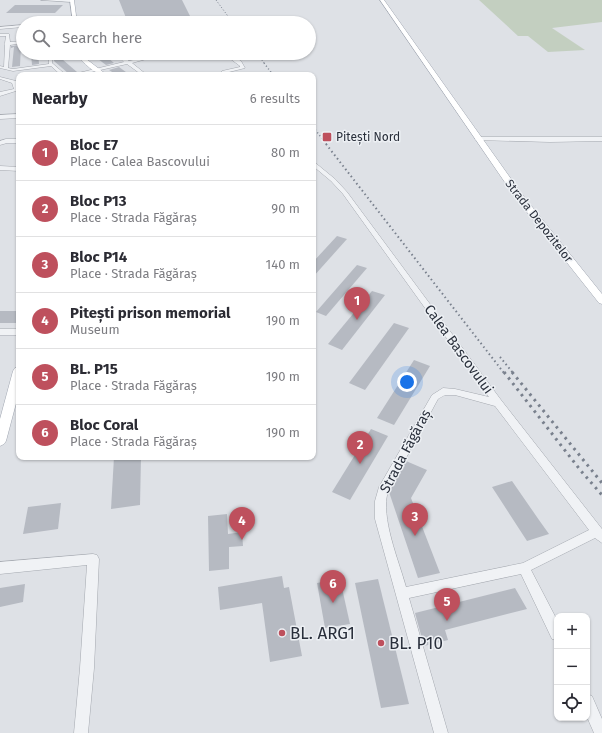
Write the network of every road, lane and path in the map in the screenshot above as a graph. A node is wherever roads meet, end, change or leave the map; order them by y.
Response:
1 (43, 0) edge
2 (72, 0) edge
3 (382, 0) edge
4 (73, 16) edge
5 (16, 27) edge
6 (0, 28) edge
7 (0, 35) edge
8 (16, 43) edge
9 (6, 44) junction
10 (50, 60) edge
11 (84, 60) edge
12 (124, 60) edge
13 (138, 60) edge
14 (237, 60) edge
15 (127, 63) junction
16 (52, 65) junction
17 (0, 67) edge
18 (6, 69) junction
19 (13, 70) junction
20 (97, 70) junction
21 (60, 72) edge
22 (87, 72) edge
23 (100, 72) edge
24 (140, 72) edge
25 (224, 72) edge
26 (0, 78) edge
27 (16, 78) edge
28 (14, 82) joint
29 (16, 87) edge
30 (16, 90) edge
31 (0, 94) edge
32 (0, 116) edge
33 (16, 116) edge
34 (478, 139) junction
35 (602, 139) edge
36 (16, 141) edge
37 (0, 143) edge
38 (316, 165) edge
39 (0, 168) edge
40 (16, 169) edge
41 (602, 301) edge
42 (0, 332) edge
43 (16, 332) edge
44 (16, 383) edge
45 (498, 403) junction
46 (0, 440) edge
47 (599, 535) edge
48 (0, 568) edge
49 (524, 568) junction
50 (402, 594) junction
51 (554, 628) edge
52 (590, 708) edge
53 (82, 733) edge
54 (441, 733) edge
55 (601, 733) edge

1 - 2 street
2 - 4 main road
3 - 34 main road, Strada Depozitelor
5 - 6 street
7 - 9 street
8 - 9 street
9 - 18 street
10 - 16 street
11 - 20 main road
12 - 15 street
13 - 15 street
14 - 25 street
15 - 20 street
15 - 24 street
16 - 19 street
16 - 21 street
17 - 18 street
18 - 19 street
19 - 27 street
20 - 22 street
20 - 23 main road
26 - 28 street
28 - 29 street
30 - 31 street
32 - 33 street
34 - 35 street
34 - 41 main road, Strada Depozitelor
36 - 37 street
38 - 45 street, Calea Bascovului
39 - 40 street
42 - 43 street
44 - 46 main road
45 - 47 street, Calea Bascovului
45 - 50 street, Strada Făgăraș
47 - 49 street
48 - 53 street
49 - 50 street
49 - 51 street
50 - 54 street, Strada Făgăraș
52 - 55 street

